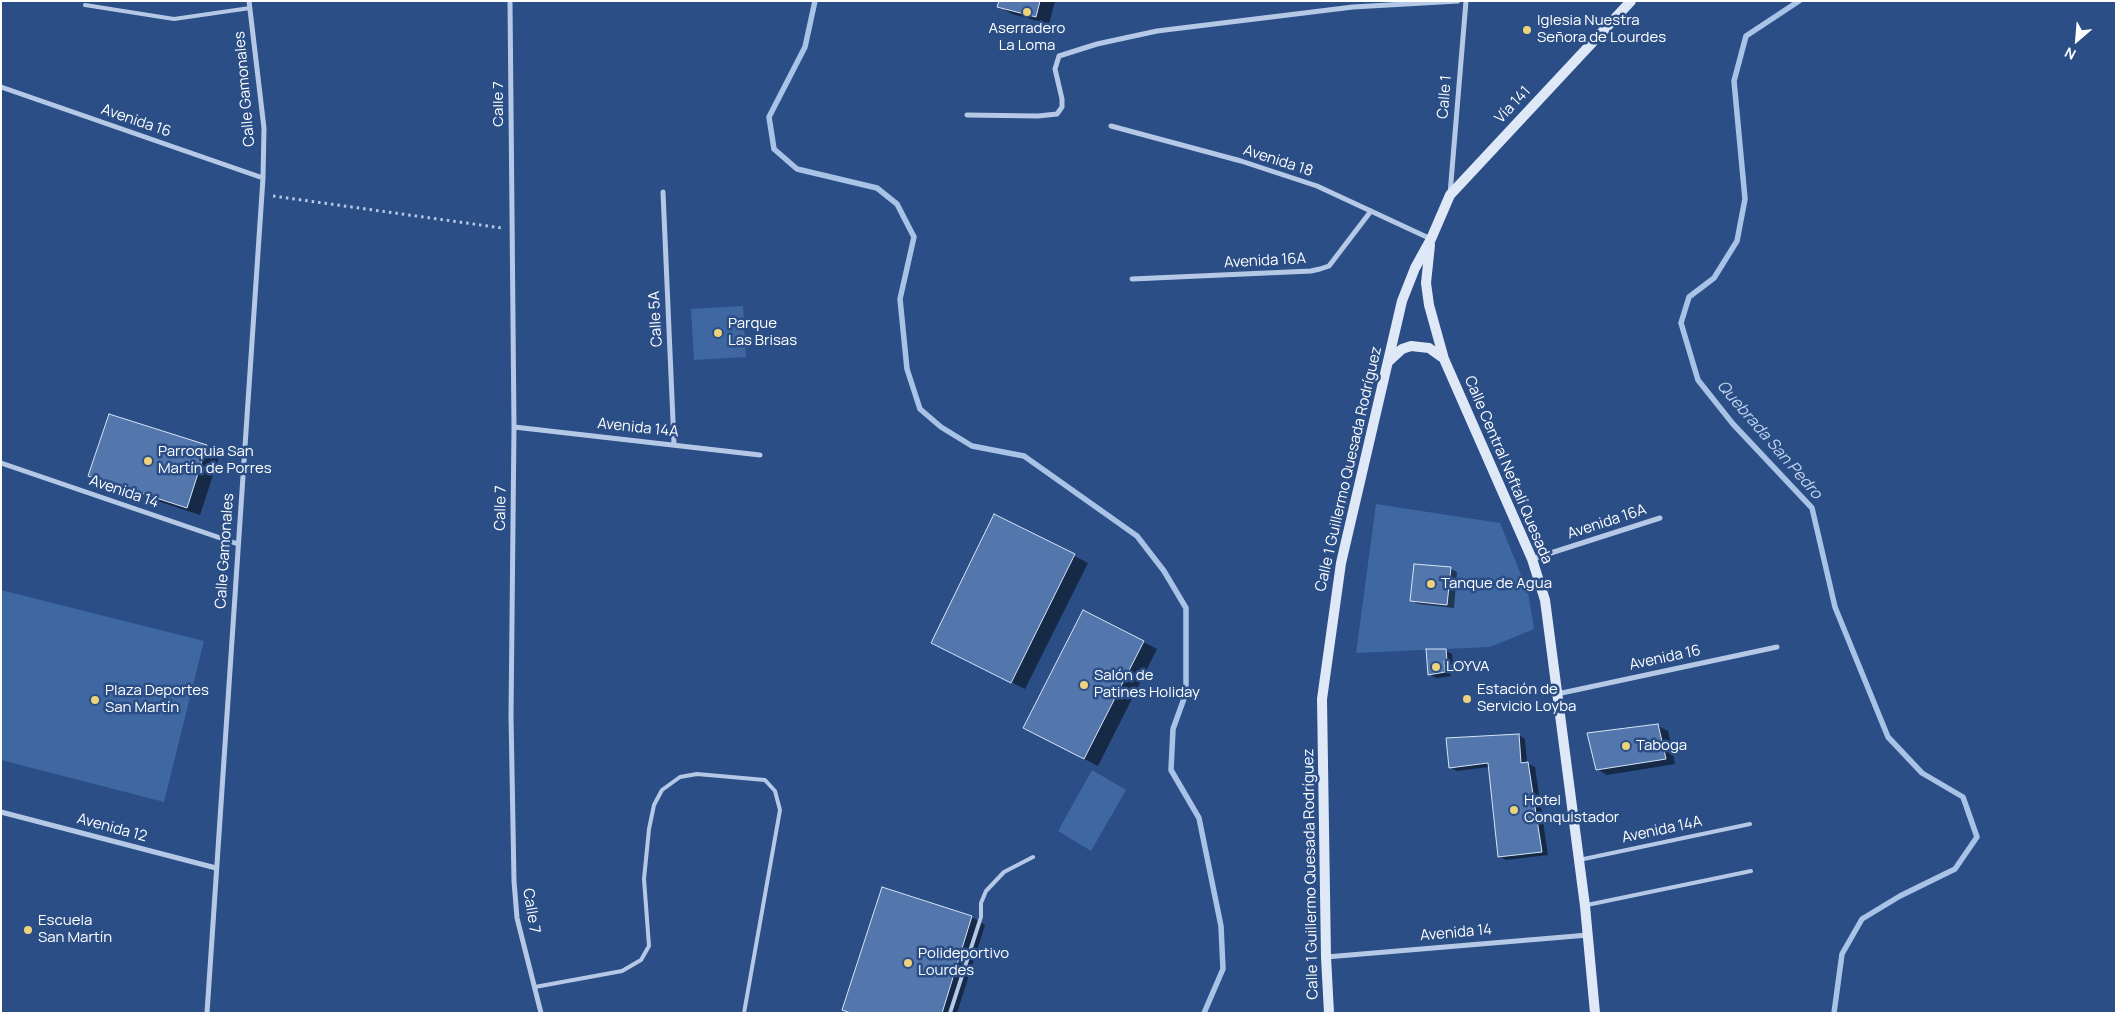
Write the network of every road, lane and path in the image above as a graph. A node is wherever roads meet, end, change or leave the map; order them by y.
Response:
1 (249, 1) edge
2 (510, 1) edge
3 (1458, 1) edge
4 (1466, 1) edge
5 (1631, 1) edge
6 (85, 5) dead end
7 (250, 8) junction
8 (1, 87) edge
9 (966, 115) dead end
10 (1111, 126) dead end
11 (263, 178) junction
12 (663, 192) dead end
13 (262, 195) junction
14 (1450, 195) junction
15 (1371, 211) junction
16 (512, 229) junction
17 (1431, 239) junction
18 (1132, 279) dead end
19 (1444, 358) junction
20 (1389, 362) junction
21 (514, 427) junction
22 (674, 444) junction
23 (760, 455) dead end
24 (1, 463) edge
25 (1660, 518) dead end
26 (238, 544) junction
27 (1532, 559) junction
28 (1777, 647) dead end
29 (1557, 694) junction
30 (1, 812) edge
31 (1750, 824) dead end
32 (1032, 857) dead end
33 (1579, 860) junction
34 (216, 868) junction
35 (1751, 871) dead end
36 (1585, 906) junction
37 (1588, 934) junction
38 (1326, 957) junction
39 (535, 987) junction
40 (207, 1013) edge
41 (541, 1013) edge
42 (744, 1013) edge
43 (950, 1013) edge
44 (1329, 1013) edge
45 (1595, 1013) edge

1 - 7 street, Calle Gamonales
2 - 16 street, Calle 7
3 - 9 street
4 - 14 street, Calle 1
5 - 14 main road, Vía 141
6 - 7 lane
7 - 11 street, Calle Gamonales
8 - 11 street, Avenida 16
10 - 15 street, Avenida 18
11 - 13 street, Calle Gamonales
12 - 22 street, Calle 5A
13 - 16 path
13 - 26 street, Calle Gamonales
14 - 17 main road, Vía 141
15 - 17 street, Avenida 18
15 - 18 street, Avenida 16A
16 - 21 street, Calle 7
17 - 19 main road, Calle Central Neftalí Quesada
17 - 20 main road, Calle 1 Guillermo Quesada Rodríguez
19 - 20 main road
19 - 27 main road, Calle Central Neftalí Quesada
20 - 38 main road, Calle 1 Guillermo Quesada Rodríguez
21 - 22 street, Avenida 14A
21 - 39 street, Calle 7
22 - 23 street, Avenida 14A
24 - 26 street, Avenida 14
25 - 27 street, Avenida 16A
26 - 34 street, Calle Gamonales
27 - 29 main road, Calle Central Neftalí Quesada
28 - 29 street, Avenida 16
29 - 33 main road, Calle Central Neftalí Quesada
30 - 34 street, Avenida 12
31 - 33 lane, Avenida 14A
32 - 43 lane
33 - 36 main road, Calle Central Neftalí Quesada
34 - 40 street, Calle Gamonales
35 - 36 lane
36 - 37 main road, Calle Central Neftalí Quesada
37 - 38 street, Avenida 14
37 - 45 main road, Calle Central Neftalí Quesada
38 - 44 main road, Calle 1 Guillermo Quesada Rodríguez
39 - 41 street, Calle 7
39 - 42 lane

